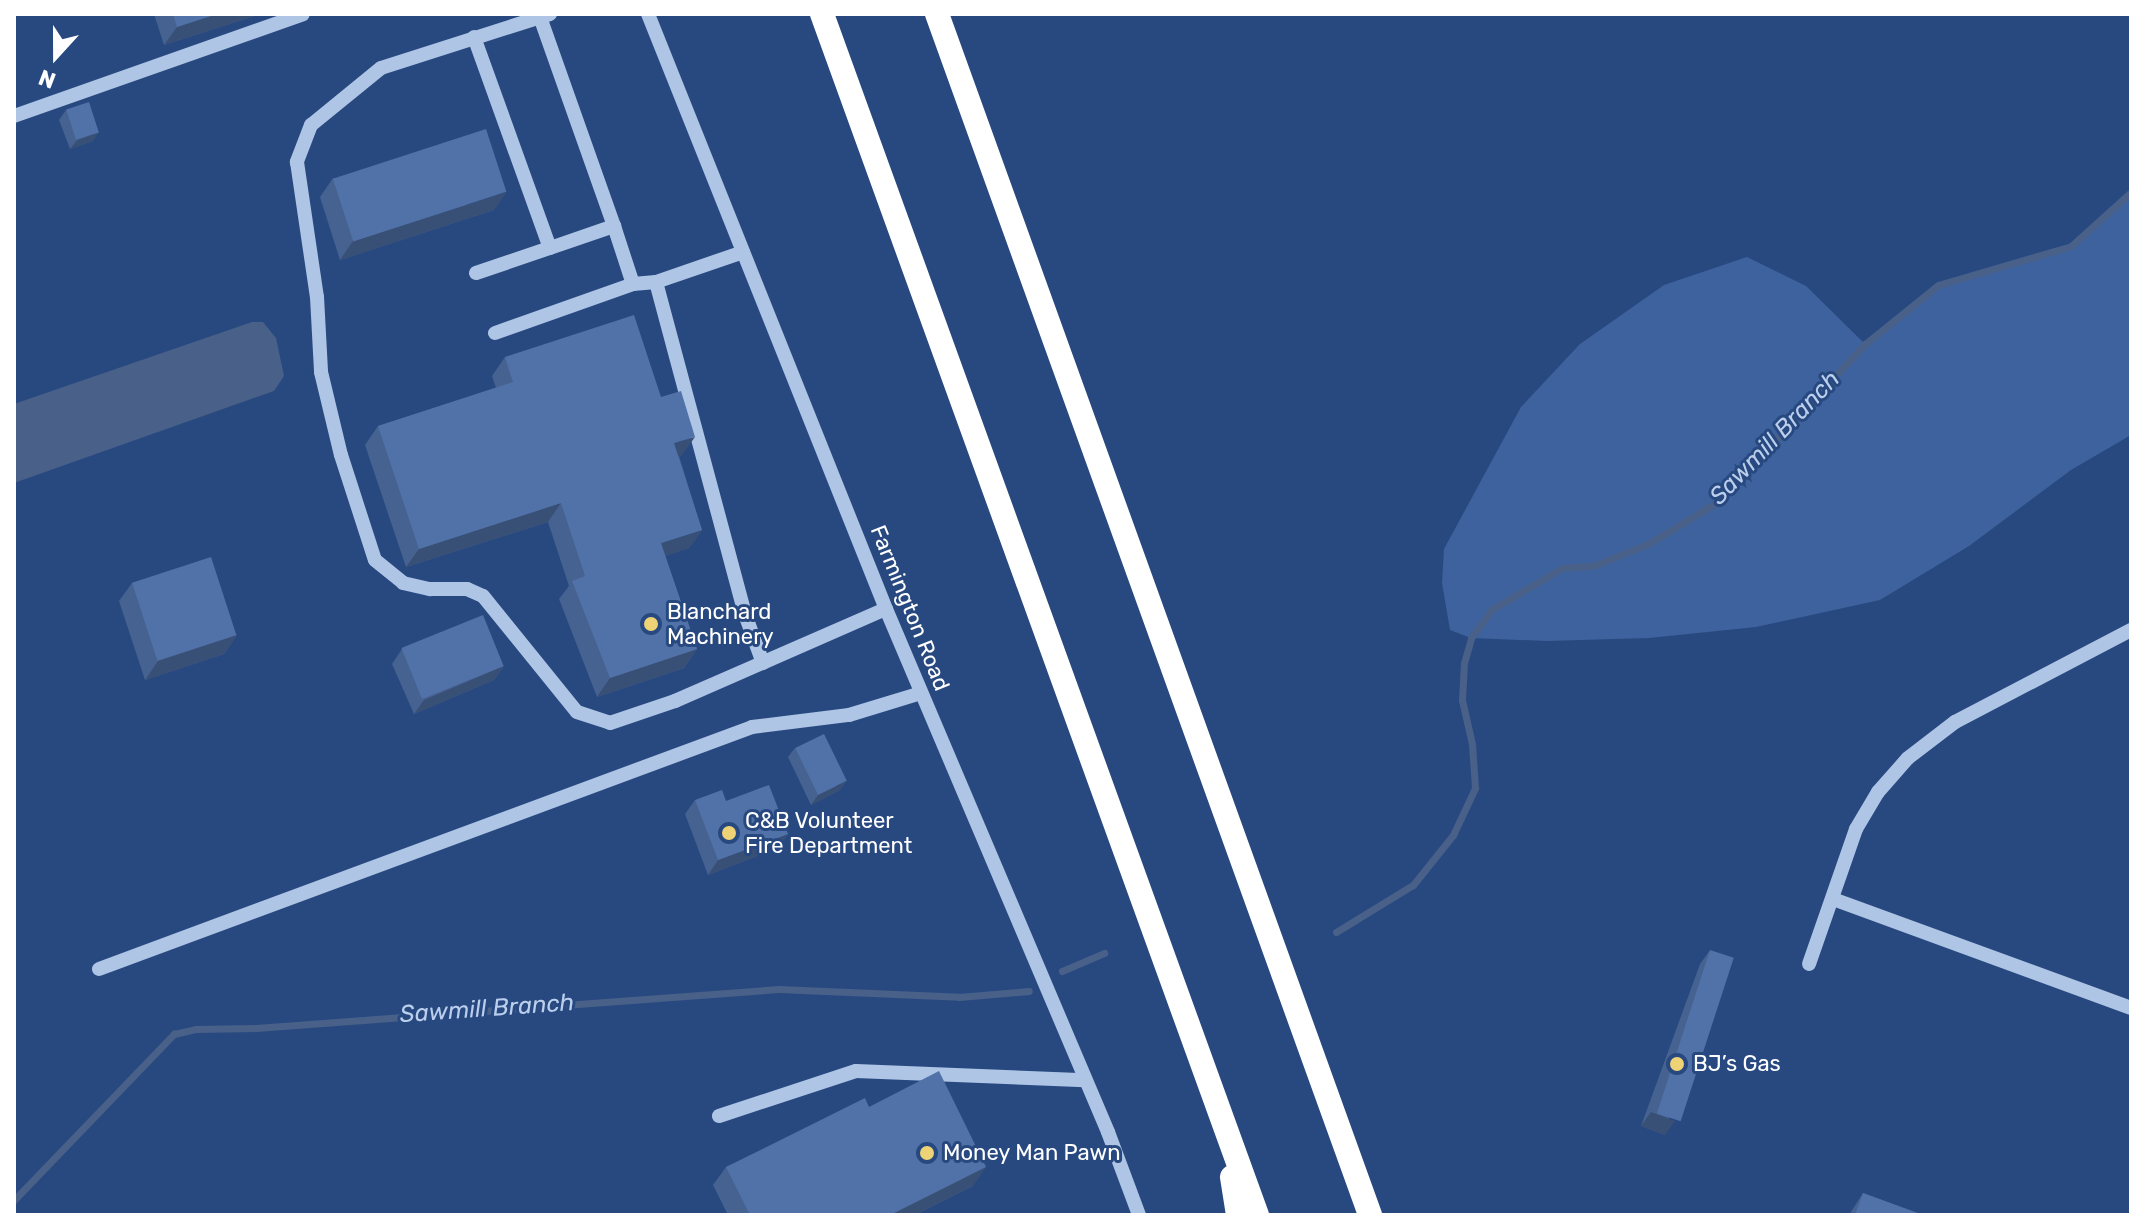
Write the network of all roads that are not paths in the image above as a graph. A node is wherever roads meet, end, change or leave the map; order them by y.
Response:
1 (303, 14) edge
2 (648, 14) edge
3 (822, 14) edge
4 (937, 14) edge
5 (545, 16) edge
6 (474, 37) junction
7 (14, 116) edge
8 (614, 226) junction
9 (550, 248) junction
10 (743, 252) junction
11 (476, 273) dead end
12 (656, 282) junction
13 (633, 284) junction
14 (495, 333) dead end
15 (886, 609) junction
16 (2131, 630) edge
17 (763, 663) junction
18 (921, 693) junction
19 (1833, 899) junction
20 (1809, 964) dead end
21 (99, 969) dead end
22 (2131, 1008) edge
23 (1085, 1080) junction
24 (719, 1116) dead end
25 (1224, 1123) junction
26 (1355, 1173) junction
27 (1139, 1215) edge
28 (1238, 1215) edge
29 (1257, 1215) edge
30 (1370, 1215) edge
31 (1377, 1215) edge

1 - 7 street
2 - 10 street, Farmington Road
3 - 25 highway
4 - 26 highway
5 - 6 street
5 - 8 street
6 - 9 street
6 - 17 street
8 - 9 street
8 - 13 street
9 - 11 street
10 - 12 street
10 - 15 street, Farmington Road
12 - 13 street
12 - 17 street
13 - 14 street
15 - 17 street
15 - 18 street, Farmington Road
16 - 19 street
18 - 21 street
18 - 23 street, Farmington Road
19 - 20 street
19 - 22 street
23 - 24 street
23 - 27 street, Farmington Road
25 - 28 highway
25 - 29 highway
26 - 30 highway
26 - 31 highway

